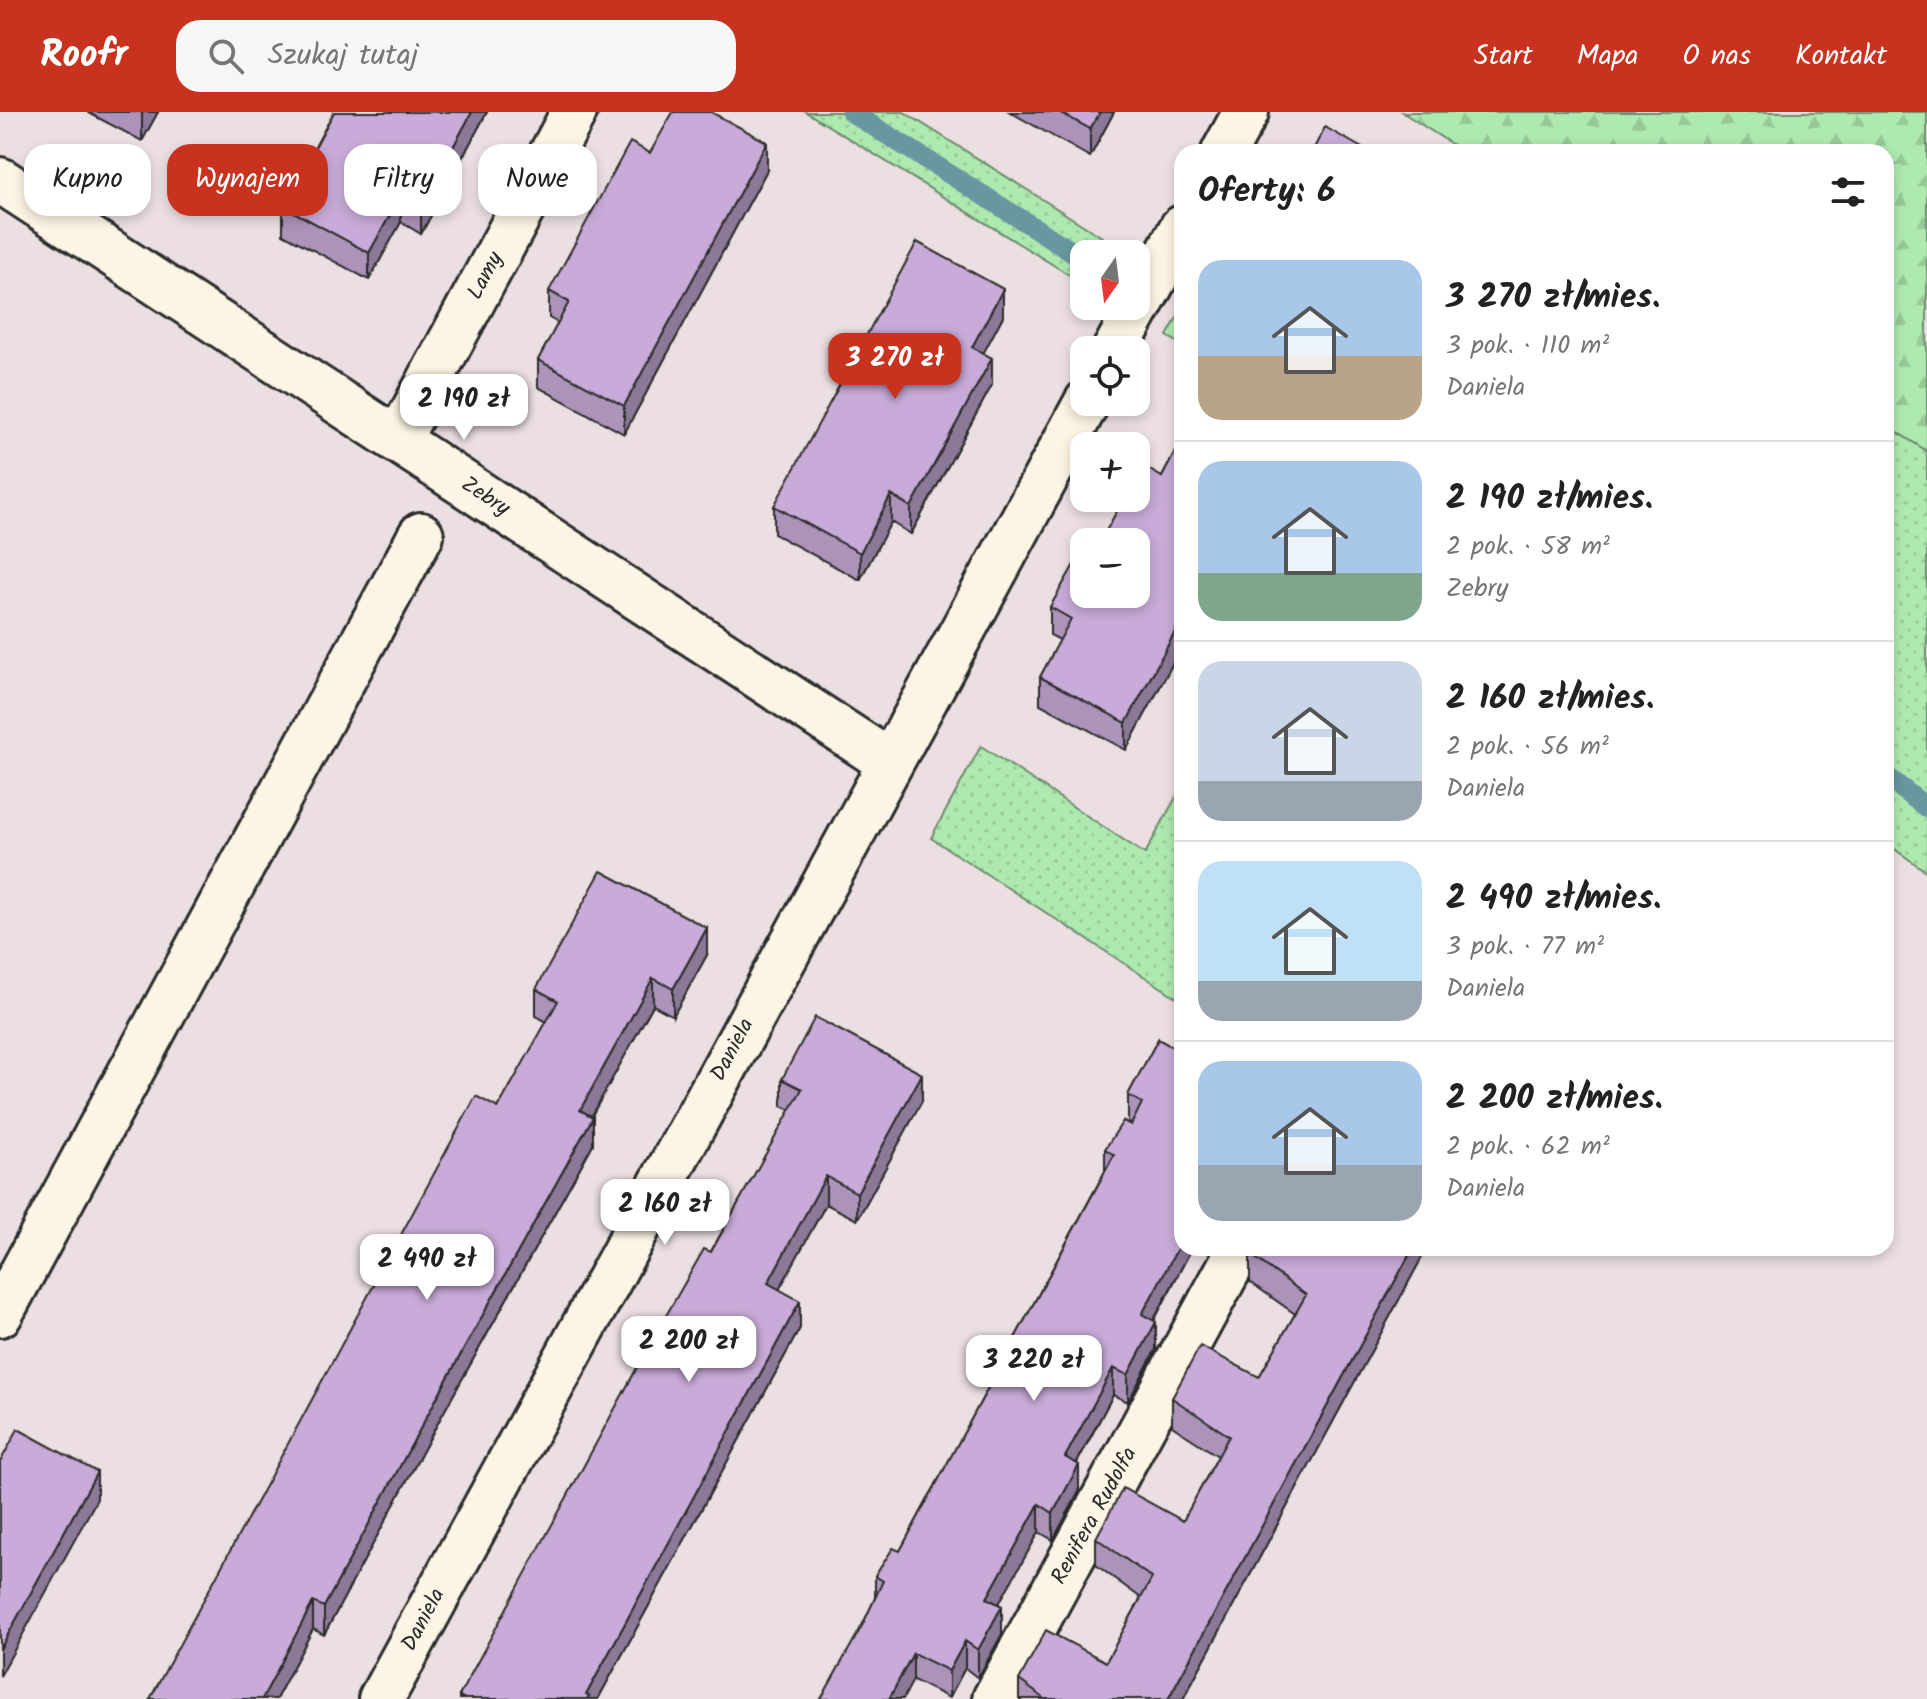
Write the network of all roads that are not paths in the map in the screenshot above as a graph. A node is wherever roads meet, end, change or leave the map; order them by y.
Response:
1 (574, 112) edge
2 (1246, 112) edge
3 (1228, 144) edge
4 (0, 180) edge
5 (1174, 243) edge
6 (1123, 336) edge
7 (1079, 416) edge
8 (398, 440) junction
9 (421, 535) dead end
10 (889, 762) junction
11 (1236, 1256) edge
12 (0, 1314) edge
13 (381, 1699) edge
14 (995, 1699) edge

1 - 8 street, Lamy
2 - 3 street
4 - 8 street, Zebry
5 - 6 street
7 - 10 street, Daniela
8 - 10 street, Zebry
9 - 12 street
10 - 13 street, Daniela
11 - 14 street, Renifera Rudolfa

